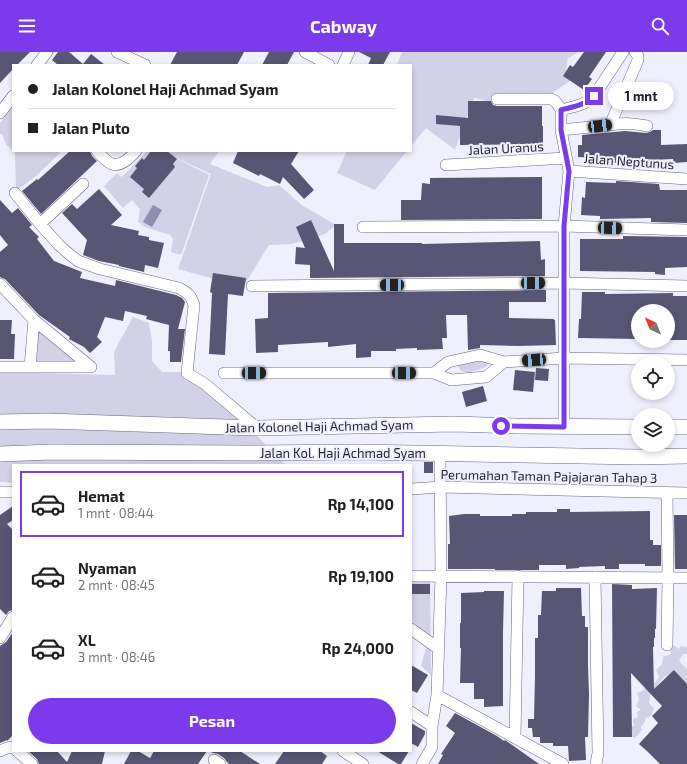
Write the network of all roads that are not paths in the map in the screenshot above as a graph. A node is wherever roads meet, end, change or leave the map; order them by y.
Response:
1 (47, 52) edge
2 (117, 52) edge
3 (305, 52) edge
4 (349, 52) edge
5 (623, 52) edge
6 (635, 52) edge
7 (128, 62) edge
8 (38, 64) edge
9 (139, 64) edge
10 (327, 64) edge
11 (343, 64) edge
12 (12, 97) edge
13 (497, 99) dead end
14 (561, 110) junction
15 (0, 113) edge
16 (610, 125) junction
17 (648, 126) dead end
18 (561, 130) junction
19 (98, 152) edge
20 (135, 152) edge
21 (566, 158) junction
22 (446, 165) dead end
23 (569, 171) junction
24 (687, 179) edge
25 (83, 184) dead end
26 (14, 193) dead end
27 (40, 224) junction
28 (564, 226) junction
29 (363, 227) dead end
30 (687, 230) edge
31 (564, 283) junction
32 (0, 284) edge
33 (252, 286) dead end
34 (687, 286) edge
35 (34, 320) junction
36 (564, 358) junction
37 (687, 360) edge
38 (504, 362) junction
39 (0, 367) edge
40 (30, 367) junction
41 (224, 373) dead end
42 (434, 373) junction
43 (0, 422) edge
44 (564, 427) junction
45 (631, 427) edge
46 (675, 427) edge
47 (687, 427) edge
48 (257, 428) junction
49 (0, 454) edge
50 (440, 454) junction
51 (687, 456) edge
52 (441, 487) junction
53 (412, 489) edge
54 (0, 492) edge
55 (12, 492) edge
56 (667, 493) junction
57 (687, 493) edge
58 (412, 576) edge
59 (441, 576) junction
60 (518, 576) junction
61 (596, 577) junction
62 (668, 578) junction
63 (687, 578) edge
64 (12, 619) edge
65 (412, 630) edge
66 (0, 638) edge
67 (666, 645) dead end
68 (439, 649) junction
69 (437, 695) junction
70 (412, 713) edge
71 (432, 726) junction
72 (515, 738) junction
73 (14, 752) edge
74 (345, 752) edge
75 (32, 764) edge
76 (363, 764) edge
77 (422, 764) edge
78 (564, 764) edge
79 (596, 764) edge

1 - 8 street
2 - 7 street
3 - 10 street
4 - 11 street
5 - 14 street
6 - 16 street
7 - 9 street
12 - 15 street
13 - 14 street
14 - 18 street
16 - 17 street
16 - 18 street
18 - 21 street
19 - 20 street
21 - 22 street, Jalan Uranus
21 - 23 street
23 - 24 street, Jalan Neptunus
23 - 28 street
25 - 27 street
26 - 27 street
27 - 48 street
28 - 29 street
28 - 30 street
28 - 31 street
31 - 33 street
31 - 34 street
31 - 36 street
32 - 35 street
35 - 40 street
35 - 40 street
36 - 37 street
36 - 38 street
36 - 44 street
38 - 42 street
38 - 42 street
39 - 40 street
41 - 42 street
43 - 48 main road, Jalan Kolonel Haji Achmad Syam
44 - 45 main road, Jalan Kolonel Haji Achmad Syam
44 - 48 main road, Jalan Kolonel Haji Achmad Syam
46 - 47 main road
49 - 50 main road, Jalan Kol. Haji Achmad Syam
50 - 51 main road, Jalan Kol. Haji Achmad Syam
50 - 52 street
52 - 53 street, Perumahan Taman Pajajaran Tahap 3
52 - 56 street, Perumahan Taman Pajajaran Tahap 3
52 - 59 street
54 - 55 street
56 - 57 street, Perumahan Taman Pajajaran Tahap 3
56 - 62 street
58 - 59 street
59 - 60 street
59 - 68 street
60 - 61 street
60 - 72 street
61 - 62 street
61 - 79 street
62 - 63 street
62 - 67 street
64 - 66 street
65 - 68 street
68 - 69 street
69 - 71 street
69 - 72 street
70 - 71 street
71 - 77 street
72 - 78 street
73 - 75 street
74 - 76 street

